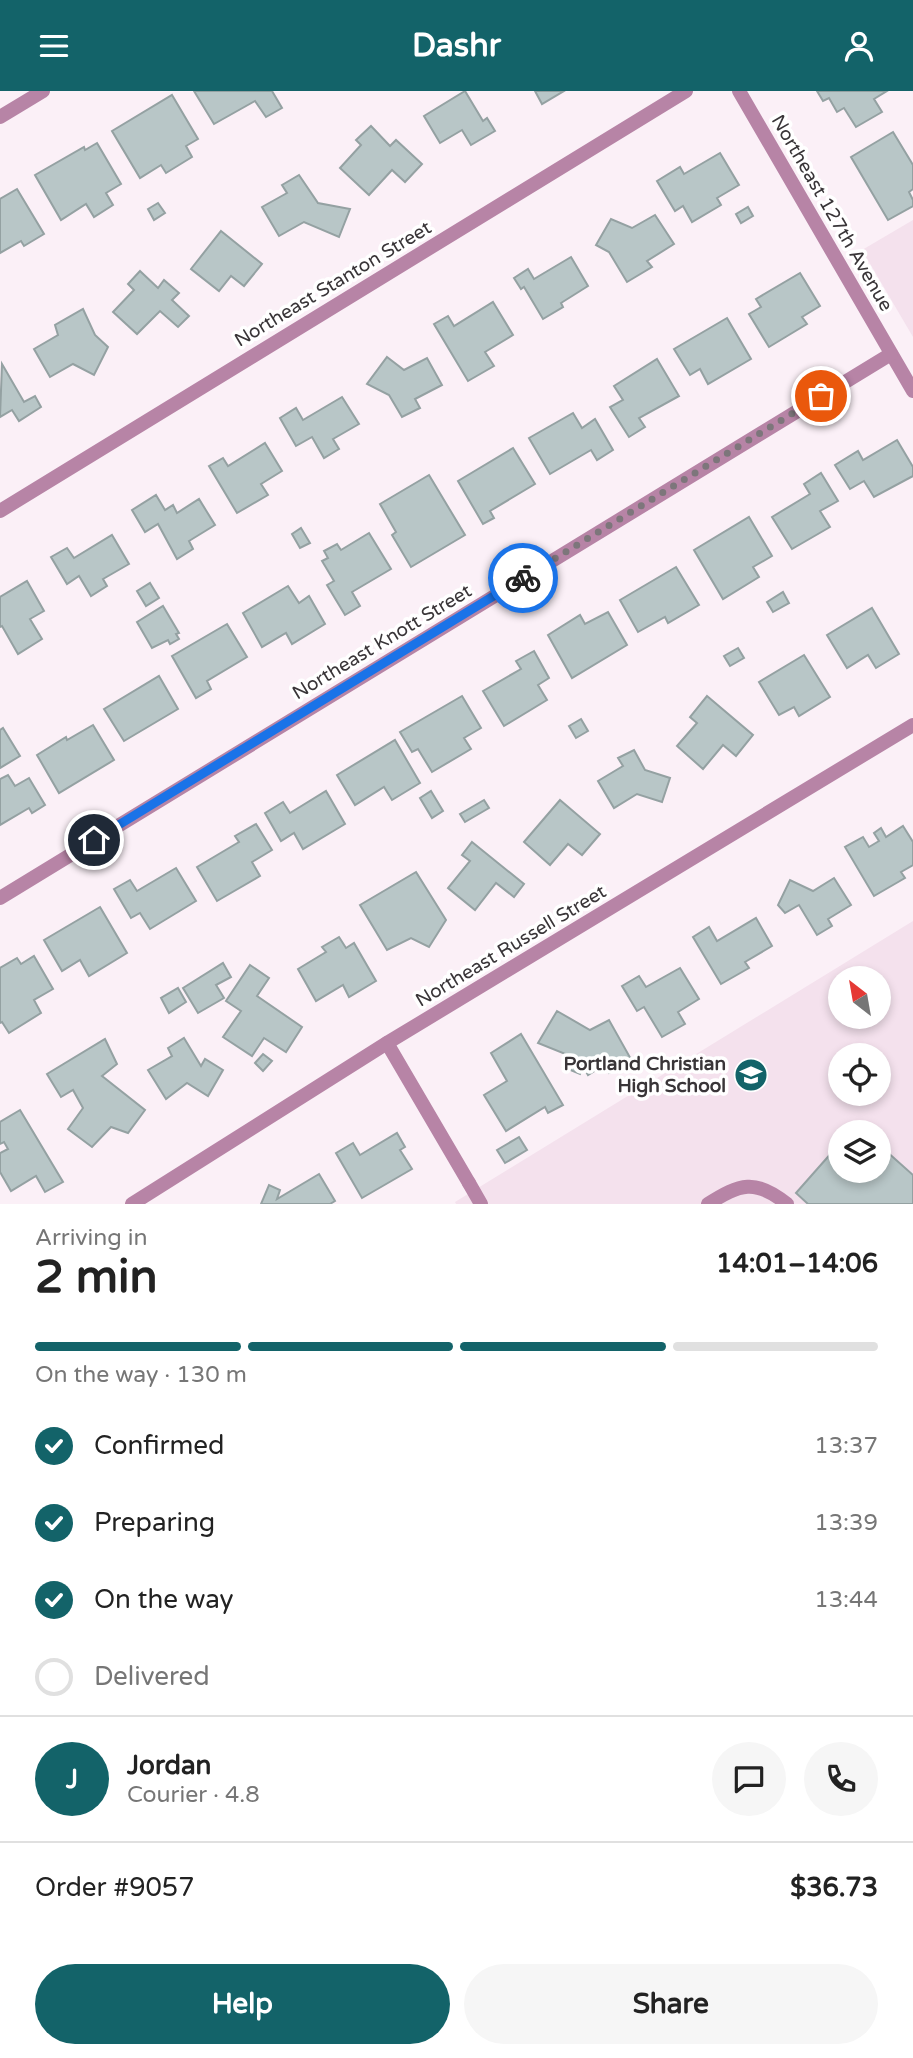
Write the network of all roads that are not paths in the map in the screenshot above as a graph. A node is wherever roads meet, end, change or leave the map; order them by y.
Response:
1 (43, 91) edge
2 (686, 91) edge
3 (739, 91) edge
4 (0, 117) edge
5 (891, 353) junction
6 (913, 391) edge
7 (0, 511) edge
8 (913, 725) edge
9 (0, 898) edge
10 (387, 1043) junction
11 (132, 1204) edge
12 (481, 1204) edge
13 (708, 1204) edge
14 (787, 1204) edge

1 - 4 street
2 - 7 street, Northeast Stanton Street
3 - 5 street, Northeast 127th Avenue
5 - 6 street, Northeast 127th Avenue
5 - 9 street, Northeast Knott Street
8 - 10 street, Northeast Russell Street
10 - 11 street, Northeast Russell Street
10 - 12 street
13 - 14 street

